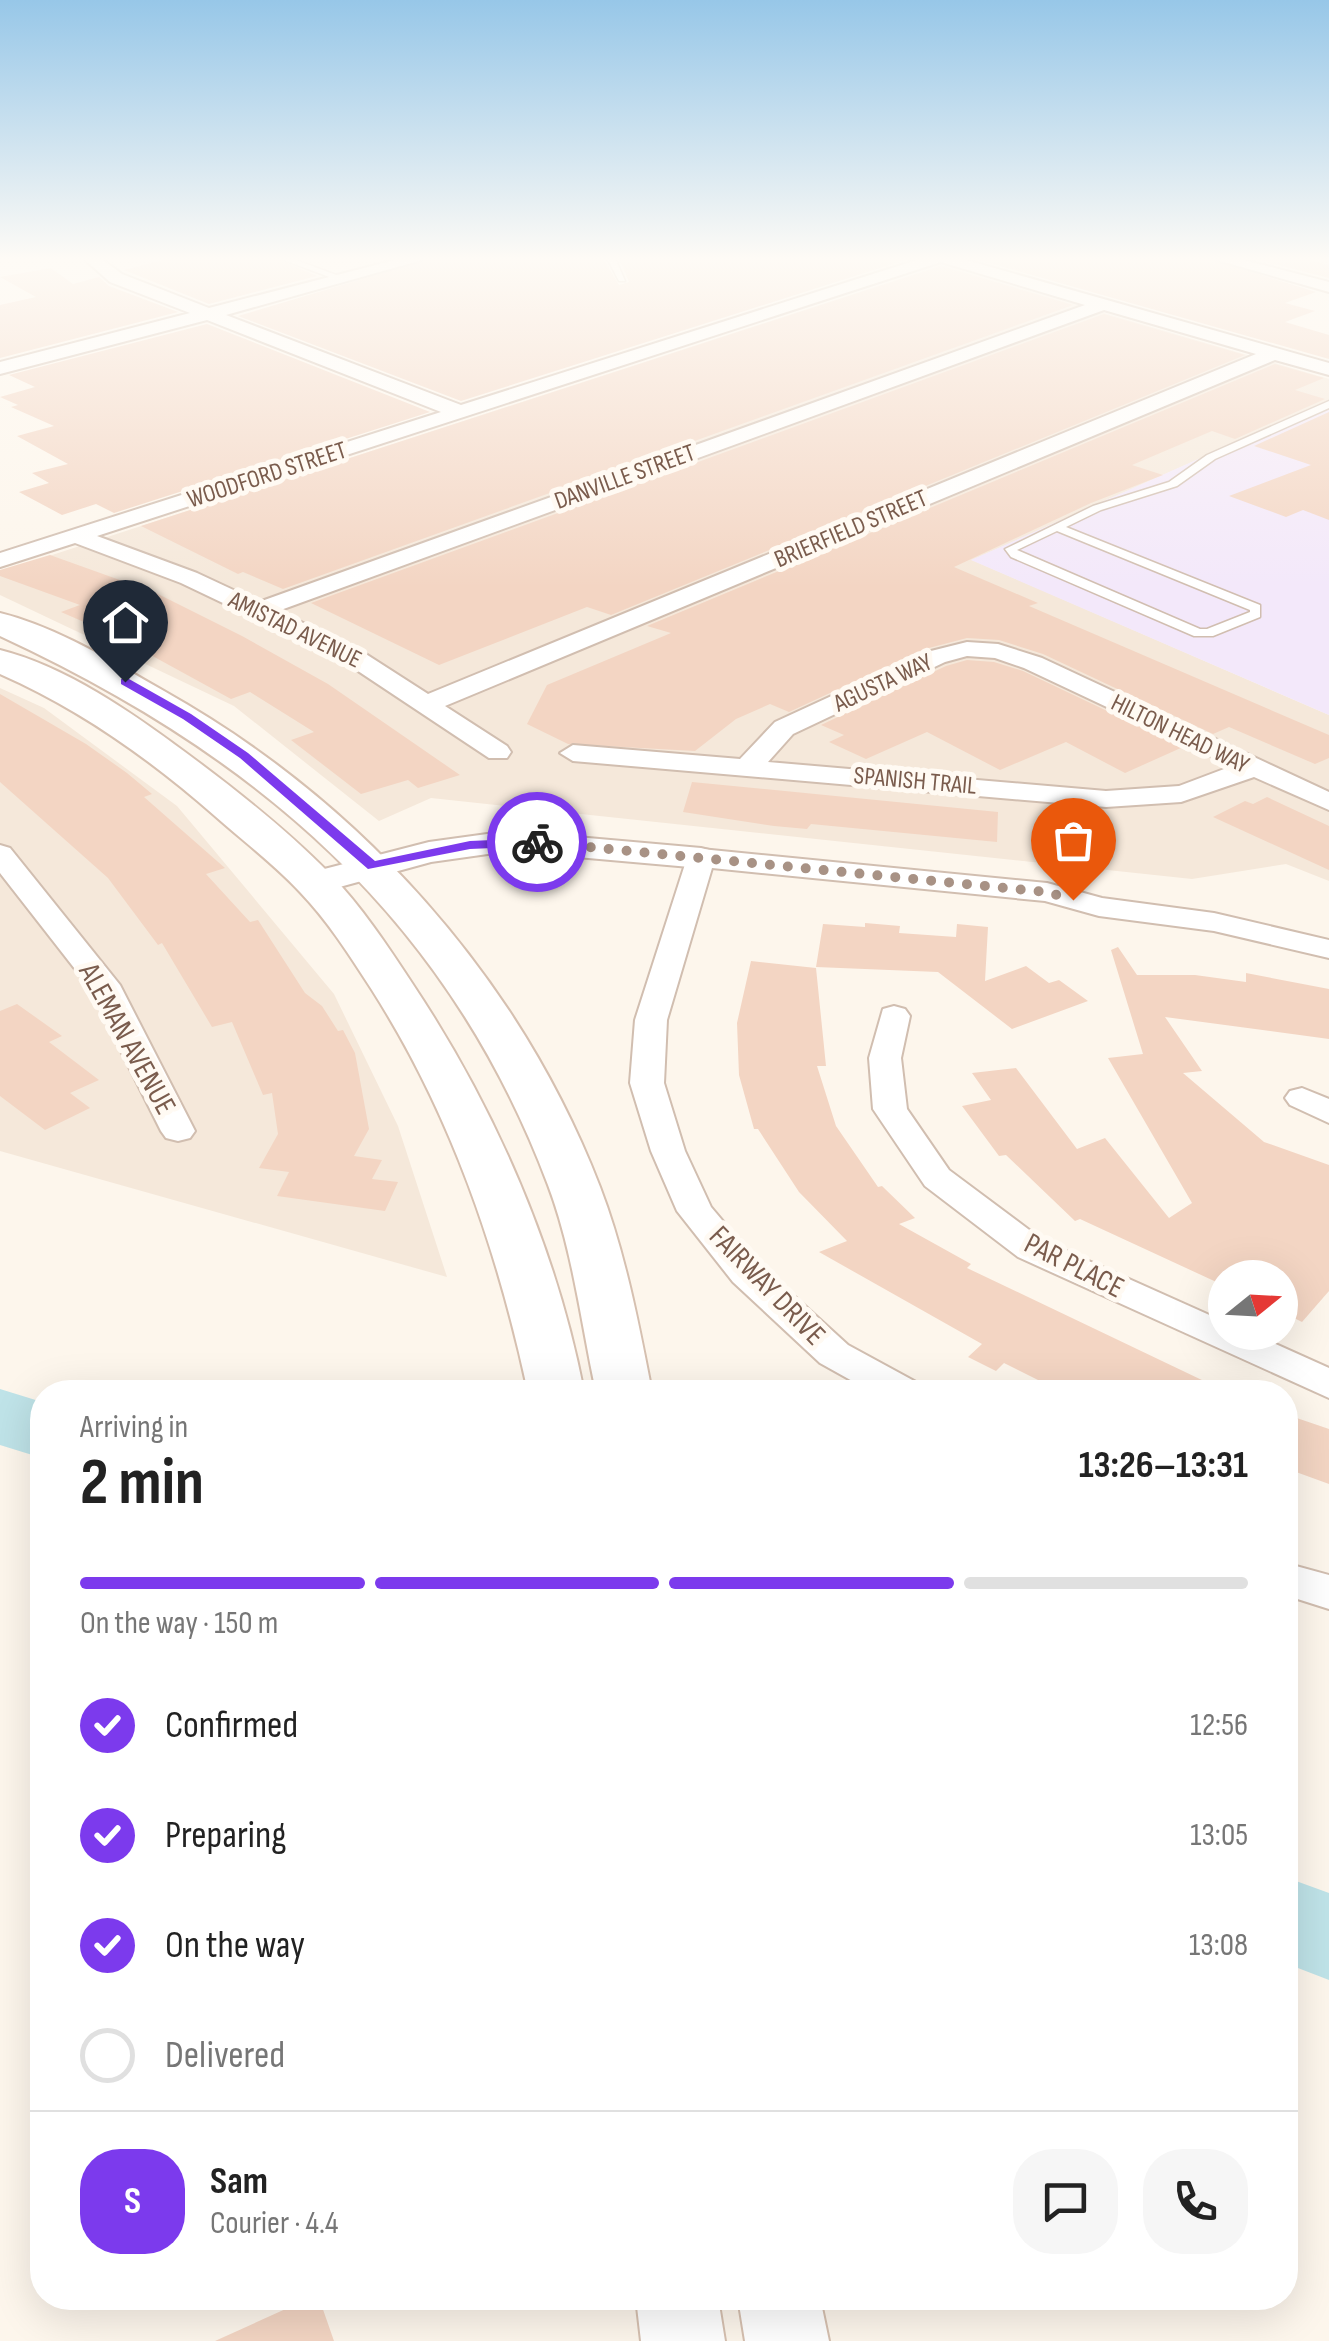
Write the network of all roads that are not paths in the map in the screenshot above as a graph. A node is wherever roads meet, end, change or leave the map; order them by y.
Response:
1 (348, 369) edge
2 (593, 369) edge
3 (924, 369) edge
4 (1235, 369) edge
5 (1329, 404) edge
6 (460, 412) junction
7 (1057, 527) junction
8 (77, 536) junction
9 (0, 560) edge
10 (258, 610) junction
11 (0, 623) edge
12 (0, 661) edge
13 (1032, 663) joint
14 (427, 704) junction
15 (498, 752) dead end
16 (573, 753) dead end
17 (750, 765) junction
18 (1251, 768) junction
19 (1329, 802) edge
20 (0, 854) edge
21 (701, 858) junction
22 (372, 866) junction
23 (314, 883) junction
24 (13, 884) edge
25 (1329, 949) edge
26 (894, 1016) dead end
27 (178, 1132) dead end
28 (553, 1380) edge
29 (622, 1380) edge
30 (881, 1380) edge
31 (1329, 1384) edge
32 (1298, 1582) edge
33 (1329, 1592) edge
34 (679, 2310) edge
35 (782, 2310) edge
36 (683, 2341) edge
37 (787, 2341) edge

1 - 6 street
2 - 6 street, WOODFORD STREET
3 - 10 street, DANVILLE STREET
4 - 14 street, BRIERFIELD STREET
5 - 7 lane
6 - 8 street, WOODFORD STREET
7 - 7 lane
8 - 9 street, WOODFORD STREET
8 - 10 street, AMISTAD AVENUE
10 - 14 street, AMISTAD AVENUE
11 - 22 main road
12 - 23 main road
13 - 17 street, AGUSTA WAY
13 - 18 street, HILTON HEAD WAY
14 - 15 street, AMISTAD AVENUE
16 - 17 street, SPANISH TRAIL
17 - 18 street, SPANISH TRAIL
18 - 19 street, HILTON HEAD WAY
20 - 24 street, ALEMAN AVENUE
21 - 22 street
21 - 25 street
21 - 30 street, FAIRWAY DRIVE
22 - 23 street
22 - 29 main road
23 - 28 main road
24 - 27 street, ALEMAN AVENUE
26 - 31 street, PAR PLACE
32 - 33 street
34 - 36 main road
35 - 37 main road

